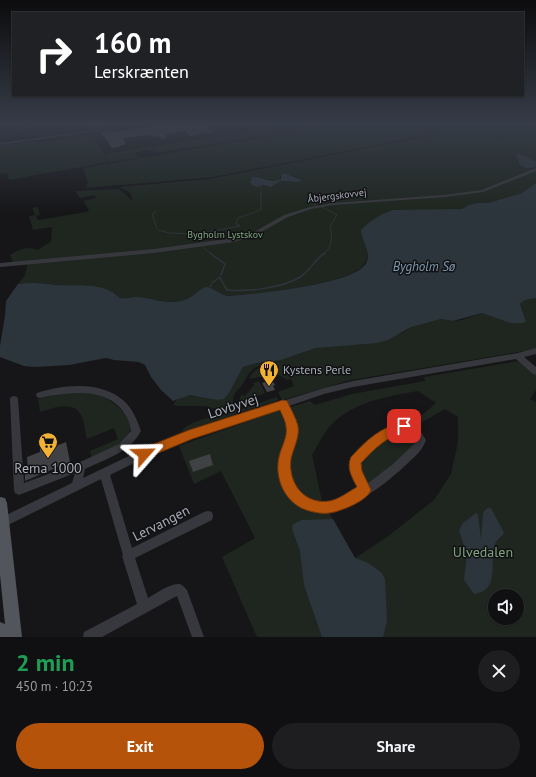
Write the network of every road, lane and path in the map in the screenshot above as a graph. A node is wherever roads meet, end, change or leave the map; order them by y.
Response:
1 (536, 170) edge
2 (0, 266) edge
3 (536, 351) edge
4 (518, 356) junction
5 (536, 372) edge
6 (40, 395) dead end
7 (14, 399) dead end
8 (283, 404) junction
9 (81, 466) junction
10 (104, 473) junction
11 (77, 485) junction
12 (365, 490) junction
13 (0, 503) edge
14 (208, 516) dead end
15 (1, 523) edge
16 (128, 556) junction
17 (144, 606) junction
18 (0, 630) edge
19 (1, 637) edge
20 (14, 637) edge
21 (89, 637) edge
22 (198, 637) edge

1 - 2 street, Åbjergskovvej
3 - 4 street, Lovbyvej
4 - 5 street
4 - 8 street, Lovbyvej
6 - 9 street
7 - 9 street
8 - 10 street, Lovbyvej
8 - 12 street
9 - 11 street
10 - 11 street, Lovbyvej
10 - 16 street, Lervangen
11 - 15 street, Lovbyvej
12 - 12 street
13 - 15 main road
14 - 16 street, Lervangen
15 - 20 main road
16 - 17 street, Lervangen
17 - 21 street
17 - 22 street
18 - 19 main road

